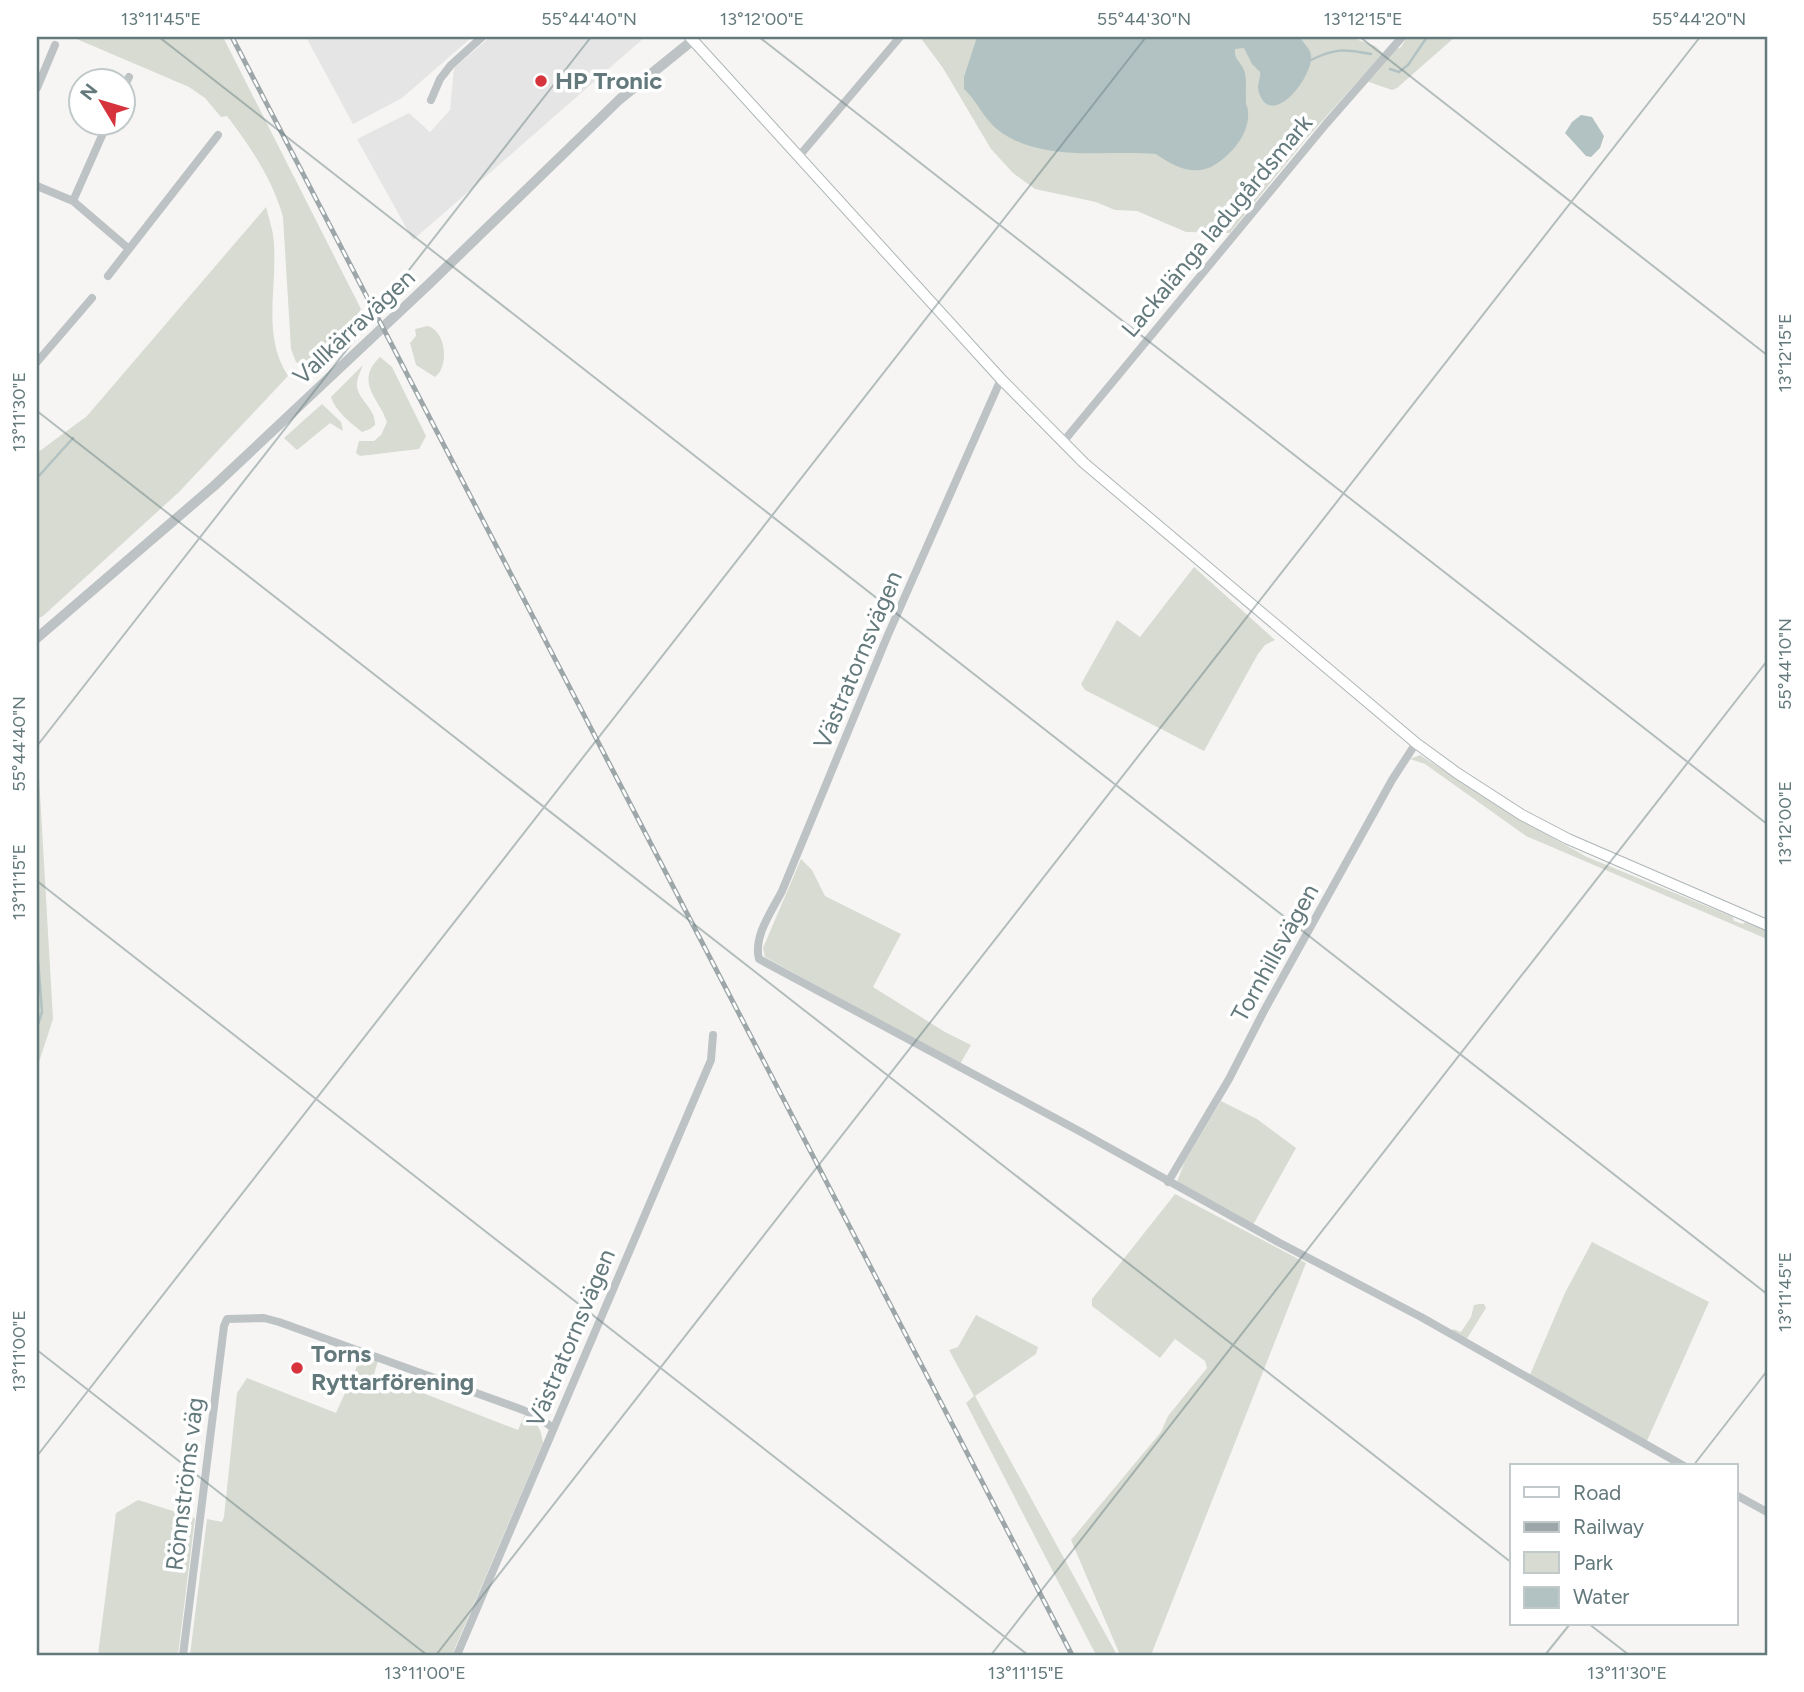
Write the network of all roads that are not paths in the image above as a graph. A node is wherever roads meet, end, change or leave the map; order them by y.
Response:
1 (482, 37) edge
2 (900, 37) edge
3 (1402, 37) edge
4 (692, 38) edge
5 (55, 45) dead end
6 (37, 88) edge
7 (431, 100) dead end
8 (218, 135) dead end
9 (102, 136) edge
10 (800, 155) junction
11 (37, 186) edge
12 (73, 201) junction
13 (129, 248) junction
14 (108, 276) dead end
15 (92, 298) dead end
16 (37, 362) edge
17 (1001, 379) junction
18 (1063, 442) junction
19 (37, 638) edge
20 (1416, 743) junction
21 (1767, 925) edge
22 (713, 1035) dead end
23 (1168, 1182) junction
24 (553, 1428) junction
25 (1680, 1464) edge
26 (1738, 1495) edge
27 (1764, 1510) edge
28 (183, 1655) edge
29 (457, 1655) edge

1 - 7 street
2 - 10 street
3 - 18 street, Lackalänga ladugårdsmark
4 - 10 main road
4 - 19 street, Vallkärravägen
5 - 6 street
8 - 13 street
9 - 12 street
10 - 17 main road
11 - 12 street
12 - 13 street
13 - 14 street
15 - 16 street
17 - 18 main road
17 - 23 street, Västratornsvägen
18 - 20 main road
20 - 21 main road
20 - 23 street, Tornhillsvägen
22 - 24 street, Västratornsvägen
23 - 25 street
24 - 28 street, Rönnströms väg
24 - 29 street, Västratornsvägen
26 - 27 street

